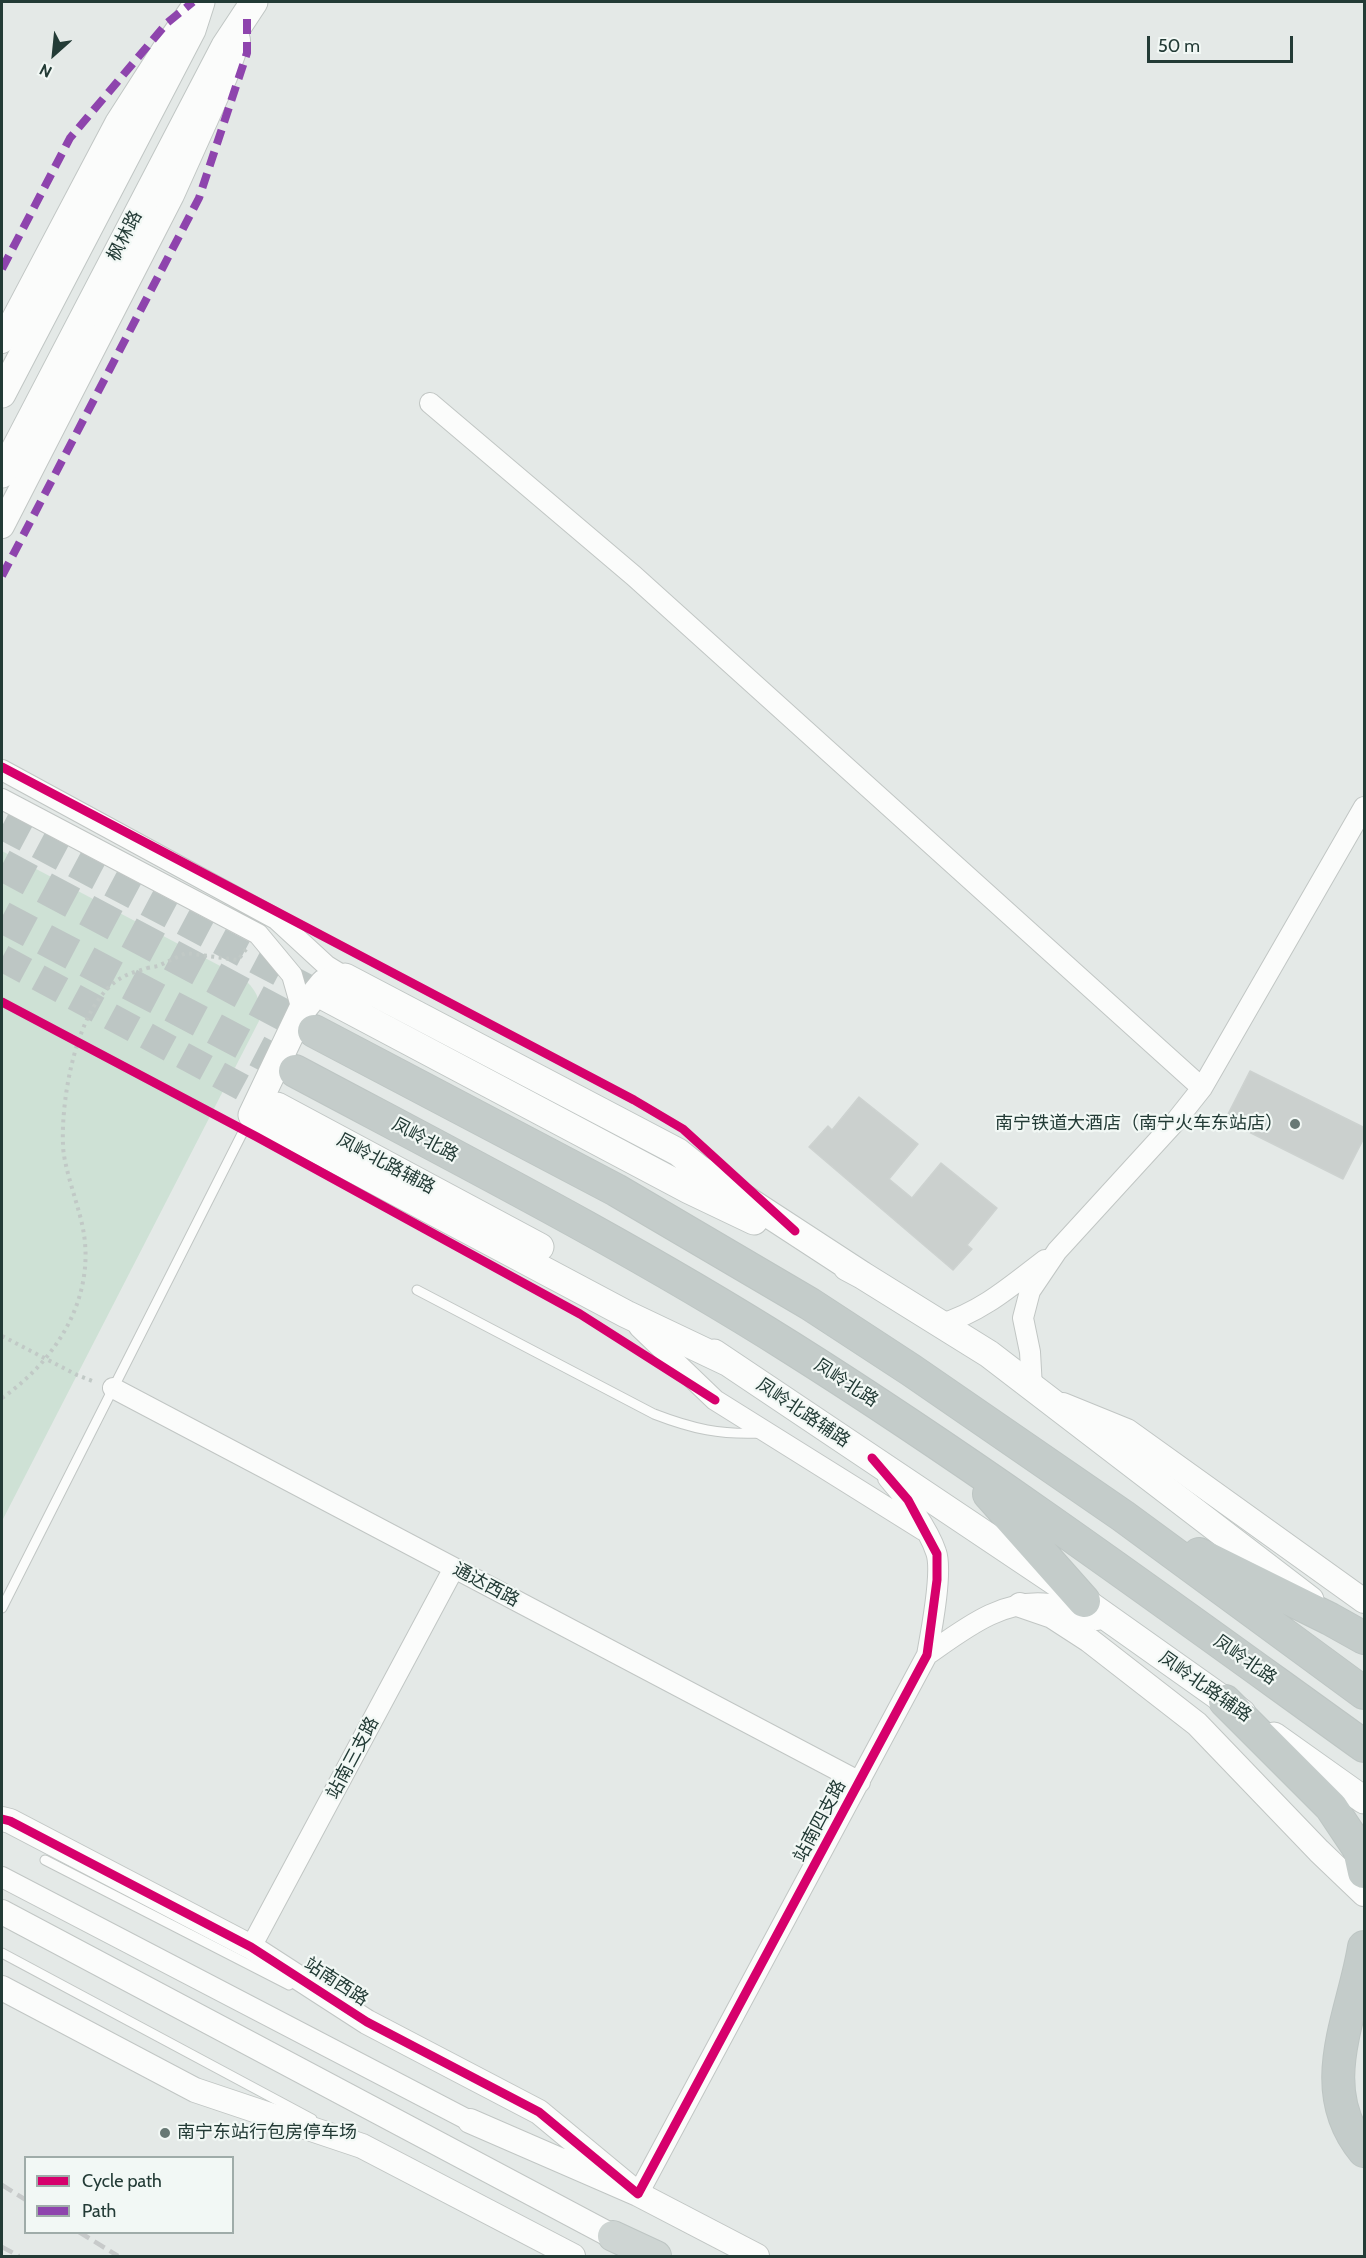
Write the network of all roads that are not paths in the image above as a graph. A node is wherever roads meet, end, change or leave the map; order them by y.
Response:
1 (199, 2) edge
2 (251, 8) edge
3 (2, 341) edge
4 (2, 394) edge
5 (430, 403) dead end
6 (2, 474) edge
7 (2, 525) edge
8 (2, 770) edge
9 (2, 798) edge
10 (1365, 807) edge
11 (345, 977) junction
12 (327, 999) tunnel mouth
13 (308, 1020) junction
14 (295, 1071) tunnel mouth
15 (1202, 1089) junction
16 (277, 1106) tunnel mouth
17 (252, 1115) junction
18 (1057, 1251) junction
19 (862, 1275) junction
20 (417, 1290) dead end
21 (626, 1314) junction
22 (941, 1324) junction
23 (727, 1362) junction
24 (113, 1388) junction
25 (1039, 1393) junction
26 (769, 1432) junction
27 (950, 1450) junction
28 (872, 1458) junction
29 (1123, 1516) junction
30 (925, 1531) junction
31 (454, 1568) junction
32 (1084, 1600) junction
33 (1365, 1601) edge
34 (1020, 1605) junction
35 (2, 1608) edge
36 (1330, 1619) junction
37 (1137, 1638) junction
38 (1365, 1638) edge
39 (1365, 1644) edge
40 (927, 1655) junction
41 (1365, 1693) edge
42 (1225, 1701) junction
43 (1365, 1746) edge
44 (860, 1782) junction
45 (1365, 1800) edge
46 (2, 1819) edge
47 (45, 1860) dead end
48 (1365, 1872) edge
49 (2, 1877) edge
50 (1365, 1893) edge
51 (2, 1912) edge
52 (251, 1947) junction
53 (1364, 1952) edge
54 (2, 1953) edge
55 (2, 1988) edge
56 (367, 2022) junction
57 (470, 2121) joint
58 (362, 2146) junction
59 (1365, 2151) edge
60 (638, 2194) junction
61 (613, 2236) junction
62 (573, 2256) edge
63 (647, 2256) edge
64 (656, 2256) edge
65 (757, 2256) edge

1 - 3 street
1 - 4 main road, 枫林路
2 - 6 main road, 枫林路
2 - 7 street
5 - 15 street
8 - 11 street
9 - 13 street
10 - 15 street
11 - 13 main road
11 - 19 main road
12 - 19 main road
13 - 17 main road
13 - 29 highway
14 - 27 highway, 凤岭北路
15 - 18 street
16 - 23 main road, 凤岭北路辅路
17 - 21 main road
17 - 24 lane
18 - 22 street
18 - 25 street
19 - 22 main road
20 - 26 lane
21 - 23 main road
21 - 26 street
22 - 25 main road
23 - 28 main road, 凤岭北路辅路
24 - 31 street, 通达西路
24 - 35 lane
25 - 33 street
25 - 36 main road
26 - 30 street
27 - 32 highway
27 - 43 highway, 凤岭北路
28 - 30 street, 站南四支路
28 - 32 main road, 凤岭北路辅路
29 - 36 highway
29 - 41 highway
30 - 40 street, 站南四支路
31 - 44 street, 通达西路
31 - 52 street, 站南三支路
32 - 37 main road, 凤岭北路辅路
34 - 37 street
34 - 40 street
34 - 50 street
36 - 38 highway
36 - 39 main road
37 - 42 main road, 凤岭北路辅路
40 - 44 street, 站南四支路
42 - 45 main road, 凤岭北路辅路
42 - 48 highway
44 - 60 street, 站南四支路
46 - 52 street, 站南西路
47 - 56 lane
49 - 57 street
51 - 61 street
52 - 56 street, 站南西路
53 - 59 highway
54 - 58 lane
55 - 58 street
56 - 60 street, 站南西路
57 - 60 street, 站南西路
58 - 62 street
60 - 65 street, 站南西路
61 - 63 street
61 - 64 main road

